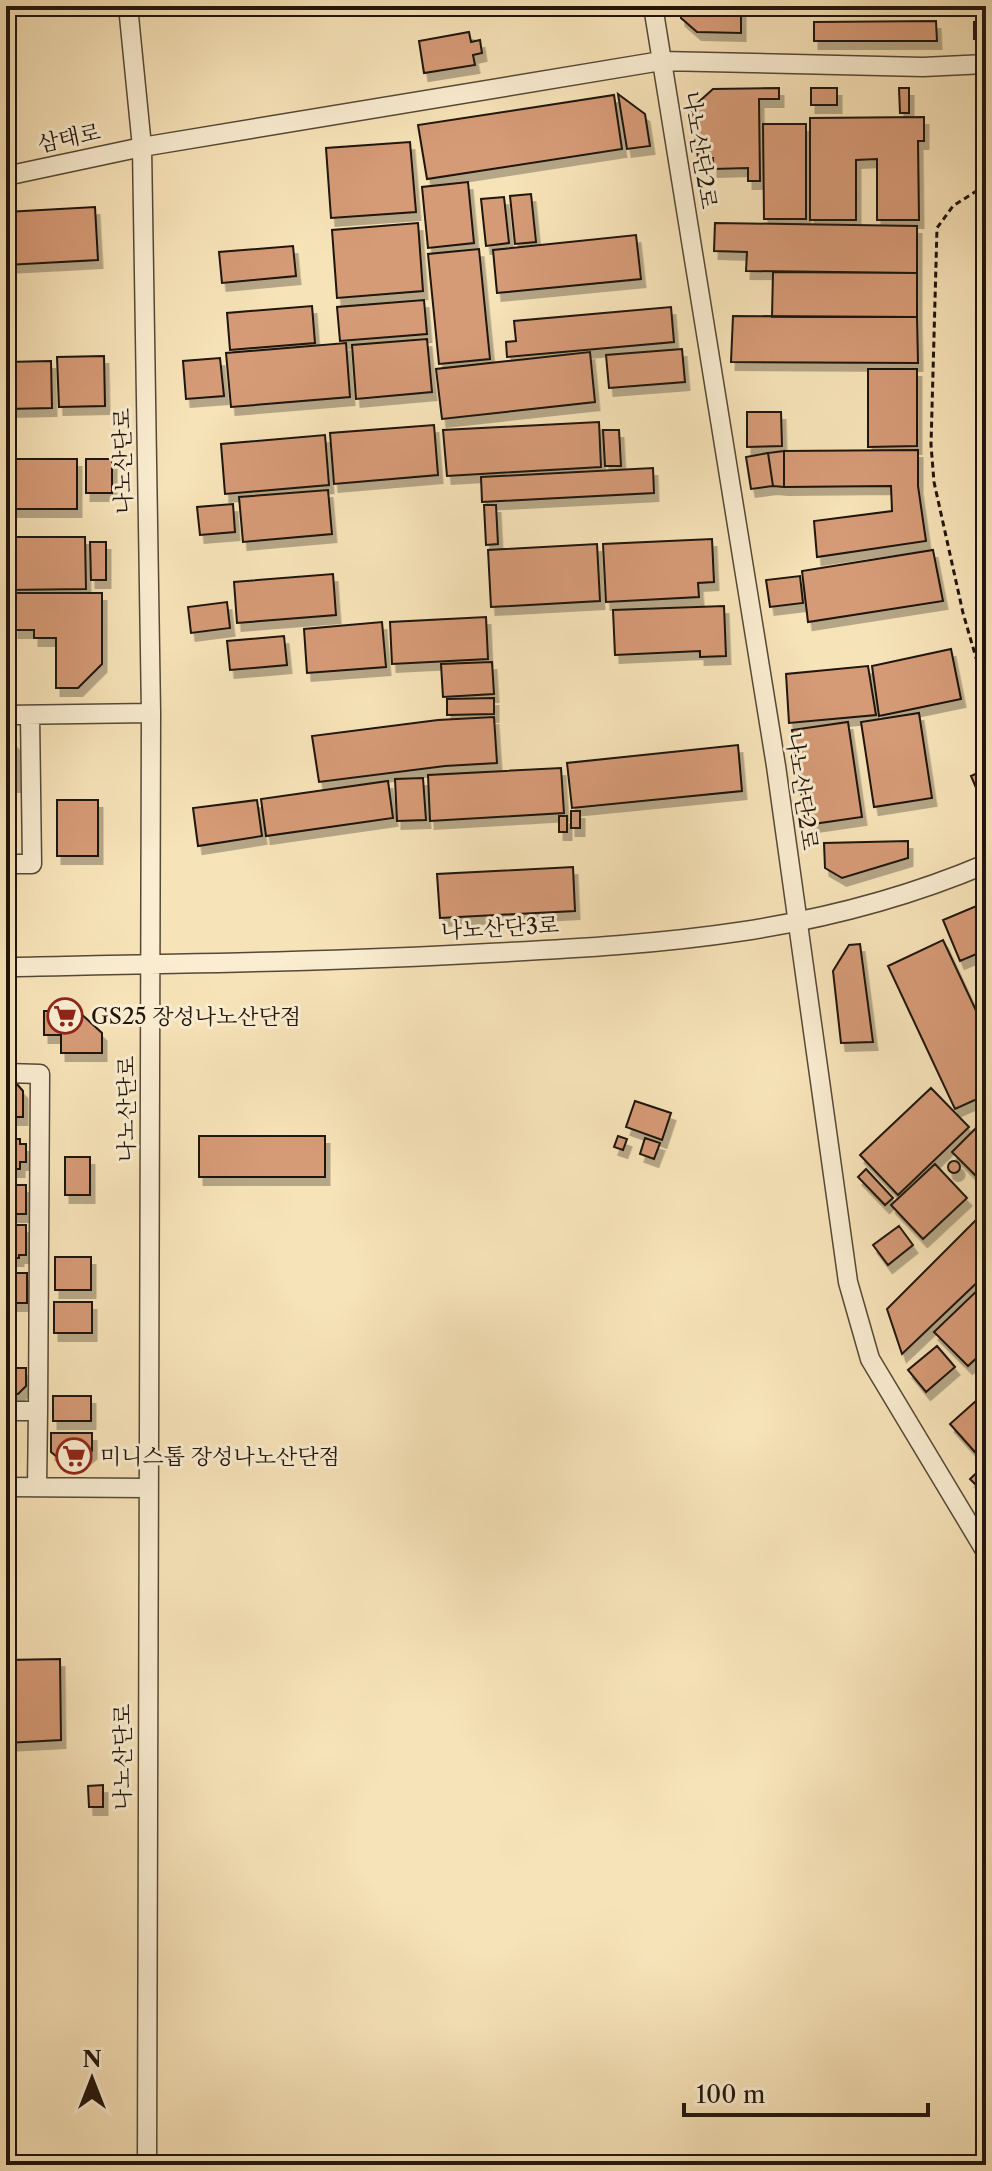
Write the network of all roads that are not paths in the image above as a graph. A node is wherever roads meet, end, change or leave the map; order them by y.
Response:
1 (128, 6) edge
2 (653, 6) edge
3 (661, 61) junction
4 (986, 64) edge
5 (142, 147) junction
6 (6, 176) edge
7 (151, 713) junction
8 (6, 715) edge
9 (30, 715) junction
10 (6, 864) edge
11 (986, 864) edge
12 (796, 924) junction
13 (151, 964) junction
14 (6, 967) edge
15 (6, 1073) edge
16 (6, 1411) edge
17 (38, 1411) junction
18 (6, 1487) edge
19 (37, 1487) junction
20 (147, 1488) junction
21 (986, 1552) edge
22 (147, 2165) edge

1 - 5 street, 나노산단로
2 - 3 street, 나노산단2로
3 - 4 street, 삼태로
3 - 5 street, 삼태로
3 - 12 street, 나노산단2로
5 - 6 street, 삼태로
5 - 7 street, 나노산단로
7 - 9 street
7 - 13 street, 나노산단로
8 - 9 street
9 - 10 street
11 - 12 street, 나노산단3로
12 - 13 street, 나노산단3로
12 - 21 street, 나노산단2로
13 - 14 street, 나노산단3로
13 - 20 street, 나노산단로
15 - 17 street
16 - 17 street
17 - 19 street
18 - 19 street
19 - 20 street
20 - 22 street, 나노산단로

